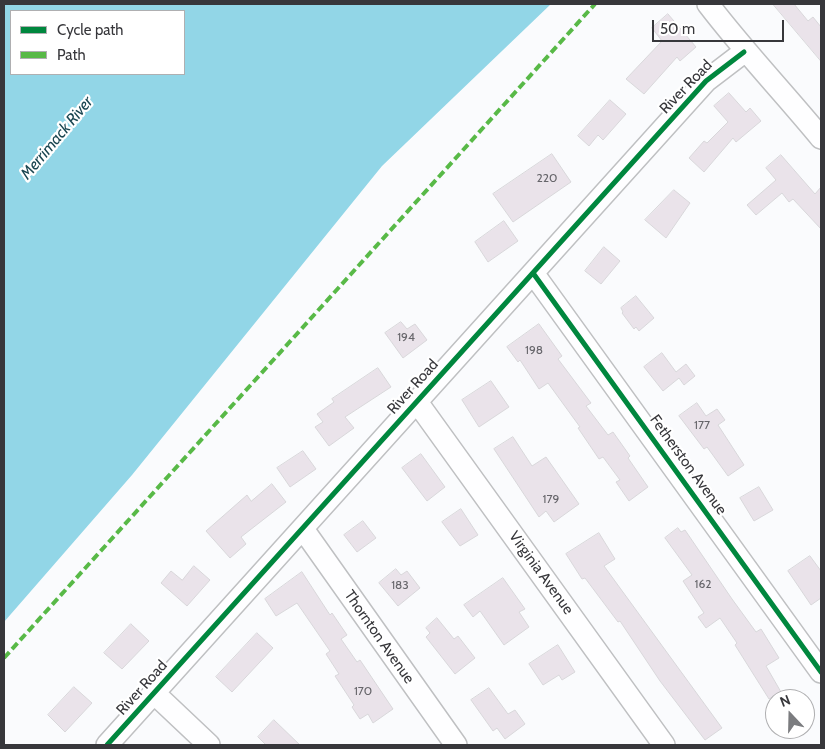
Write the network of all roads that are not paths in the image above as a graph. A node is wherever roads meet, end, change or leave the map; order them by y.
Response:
1 (708, 4) edge
2 (744, 52) junction
3 (821, 138) edge
4 (533, 273) junction
5 (417, 402) junction
6 (303, 529) junction
7 (821, 672) edge
8 (154, 693) junction
9 (107, 745) edge
10 (209, 745) edge
11 (456, 745) edge
12 (664, 745) edge

1 - 2 street
2 - 3 street
2 - 4 street, River Road
4 - 5 street, River Road
4 - 7 street, Fetherston Avenue
5 - 6 street, River Road
5 - 12 street, Virginia Avenue
6 - 8 street, River Road
6 - 11 street, Thornton Avenue
8 - 9 street, River Road
8 - 10 street

